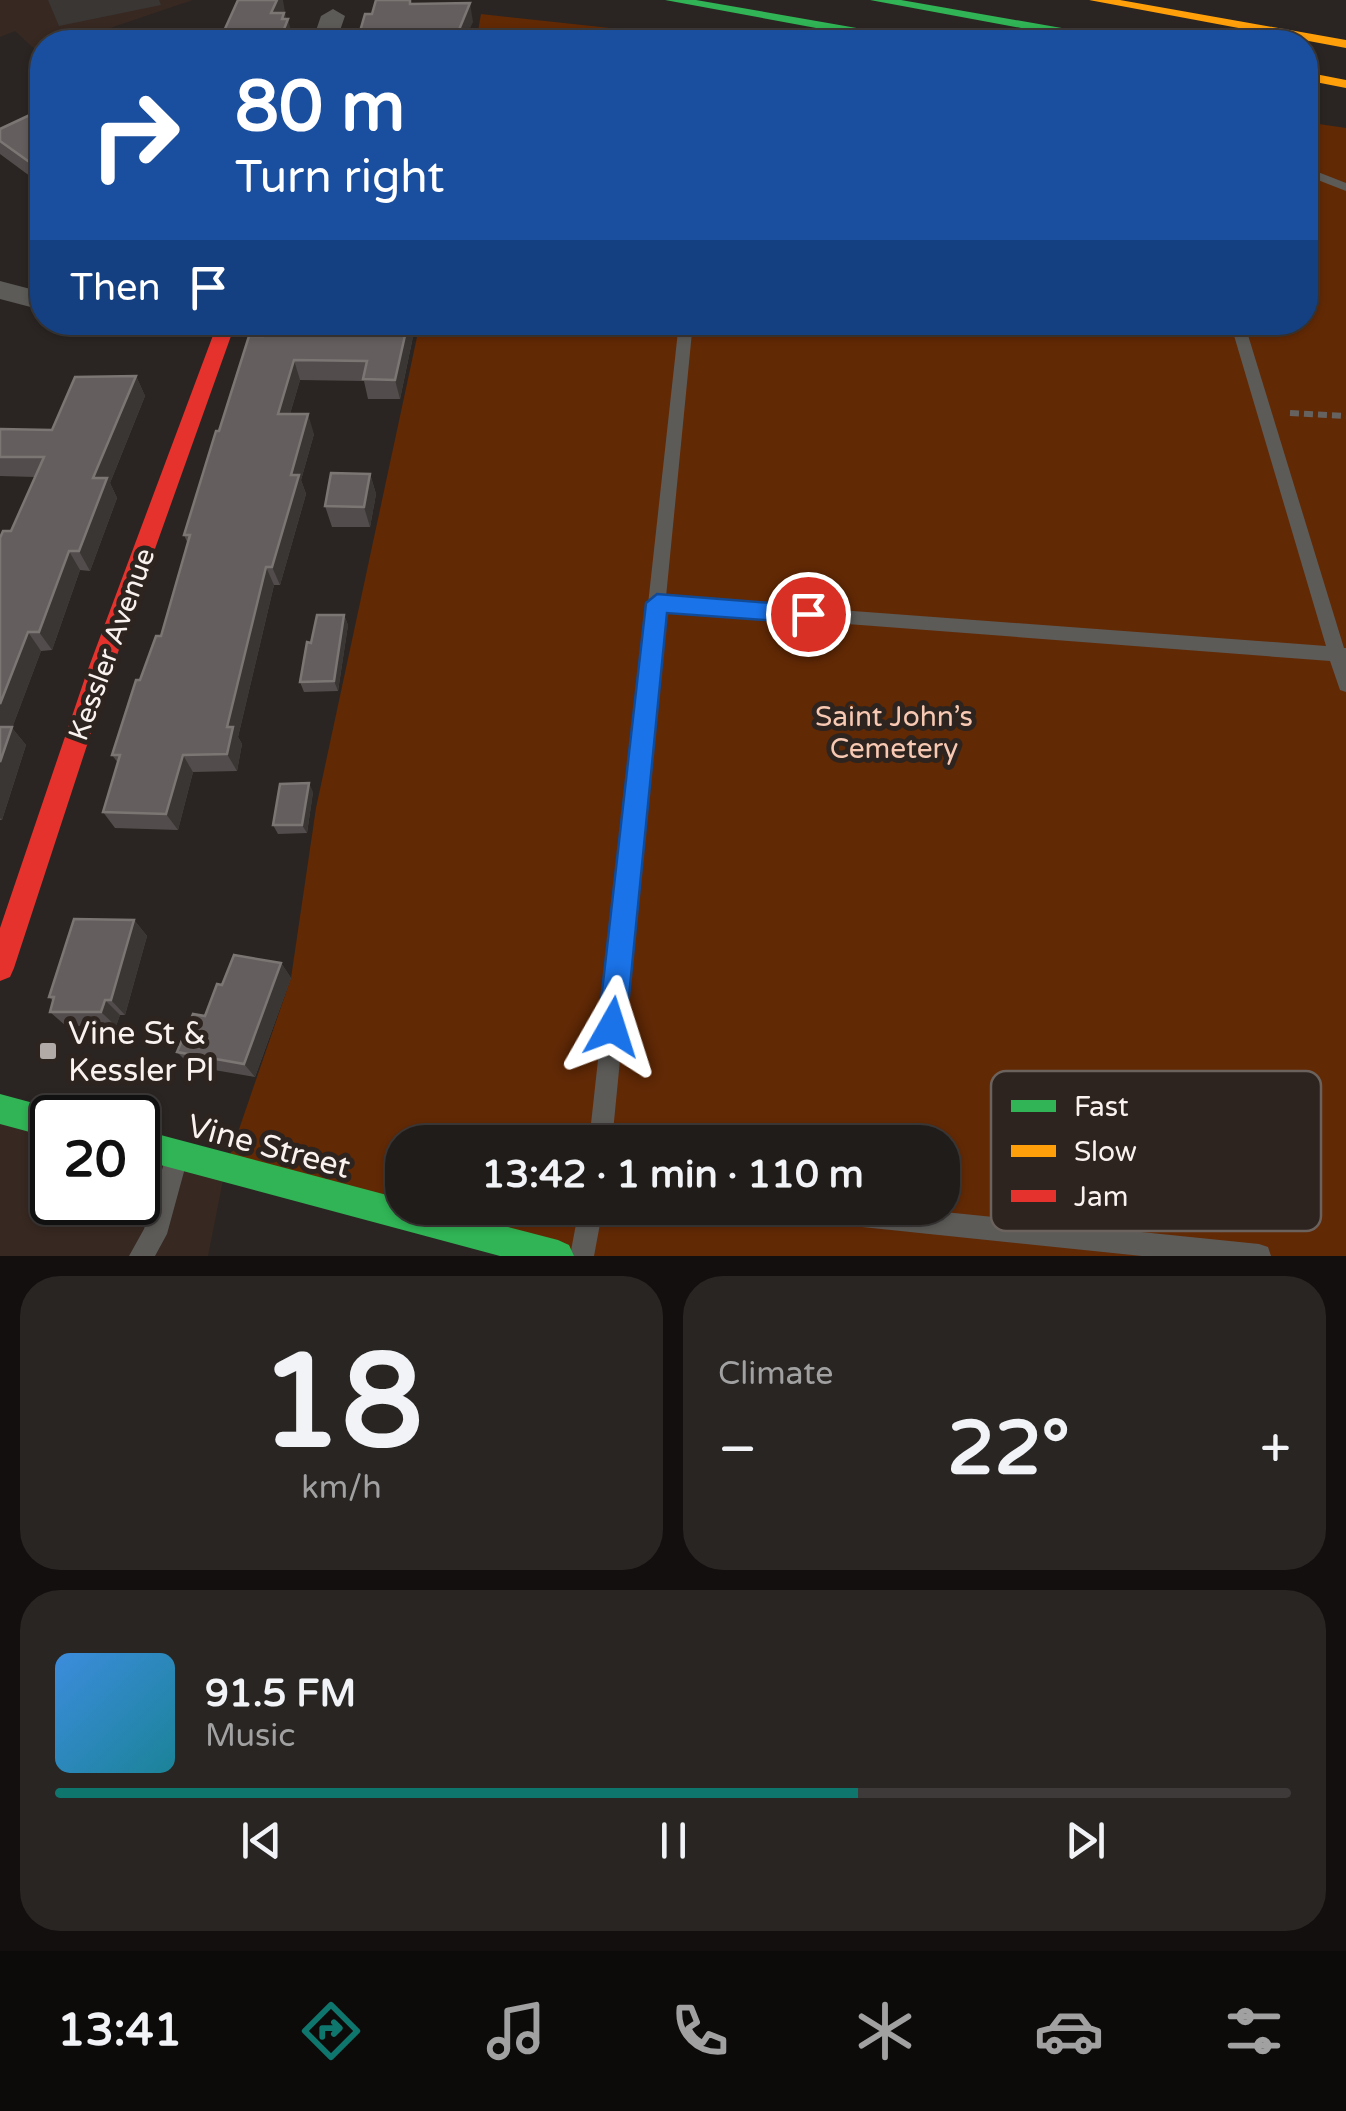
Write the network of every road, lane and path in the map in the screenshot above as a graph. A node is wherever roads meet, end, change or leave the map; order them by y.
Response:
1 (672, 0) edge
2 (877, 0) edge
3 (1096, 0) edge
4 (1170, 0) edge
5 (333, 16) dead end
6 (1227, 24) junction
7 (328, 30) edge
8 (845, 30) edge
9 (1050, 30) edge
10 (1263, 30) edge
11 (1318, 39) edge
12 (1346, 44) edge
13 (1318, 79) edge
14 (1346, 84) edge
15 (1318, 176) edge
16 (1346, 187) edge
17 (0, 290) edge
18 (30, 299) edge
19 (222, 335) edge
20 (685, 335) edge
21 (1240, 335) edge
22 (1264, 411) junction
23 (1346, 416) edge
24 (657, 603) junction
25 (1342, 655) edge
26 (1346, 685) edge
27 (0, 968) edge
28 (0, 1109) edge
29 (30, 1116) edge
30 (602, 1125) edge
31 (160, 1150) edge
32 (177, 1155) junction
33 (588, 1225) edge
34 (960, 1225) edge
35 (991, 1228) edge
36 (1018, 1231) edge
37 (141, 1256) edge
38 (558, 1256) edge
39 (582, 1256) edge
40 (1260, 1256) edge

1 - 8 main road
2 - 9 main road
3 - 6 main road
4 - 6 main road
5 - 7 street
6 - 10 main road
11 - 12 main road
13 - 14 main road
15 - 16 lane
17 - 18 street
19 - 27 main road, Kessler Avenue
20 - 24 lane
21 - 22 lane
22 - 23 path
22 - 25 lane
24 - 25 lane
24 - 30 lane
25 - 26 lane
28 - 29 main road
31 - 32 main road, Vine Street
32 - 37 lane
32 - 38 main road, Vine Street
33 - 39 lane
34 - 35 lane
36 - 40 lane

